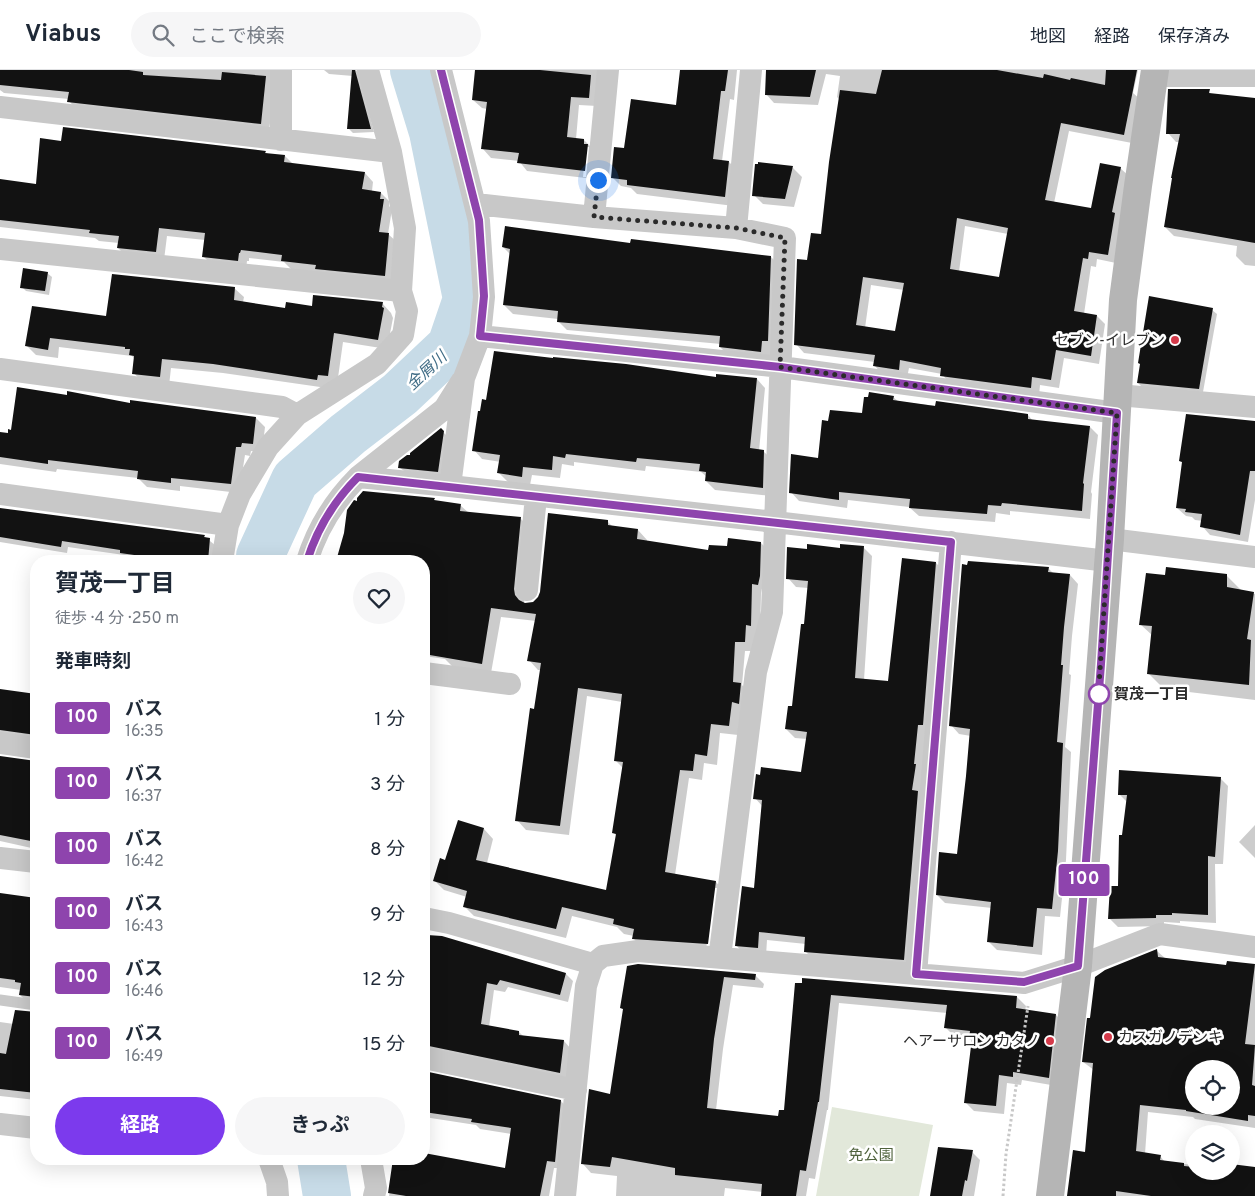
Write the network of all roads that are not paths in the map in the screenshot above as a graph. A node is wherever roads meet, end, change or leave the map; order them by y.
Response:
1 (281, 70) edge
2 (368, 70) edge
3 (441, 70) edge
4 (608, 70) edge
5 (751, 70) edge
6 (1154, 73) edge
7 (1255, 76) edge
8 (0, 108) edge
9 (281, 140) junction
10 (391, 152) junction
11 (476, 204) junction
12 (594, 217) junction
13 (736, 228) junction
14 (0, 249) edge
15 (401, 292) junction
16 (480, 336) junction
17 (780, 367) junction
18 (0, 369) edge
19 (464, 378) junction
20 (1118, 404) junction
21 (1255, 407) edge
22 (297, 415) junction
23 (358, 477) junction
24 (450, 486) junction
25 (0, 494) edge
26 (536, 496) junction
27 (775, 522) junction
28 (228, 525) junction
29 (951, 542) junction
30 (1109, 550) junction
31 (223, 555) edge
32 (309, 555) edge
33 (1255, 557) edge
34 (527, 590) dead end
35 (430, 673) edge
36 (510, 684) dead end
37 (0, 743) edge
38 (30, 747) edge
39 (0, 858) edge
40 (30, 861) edge
41 (430, 919) edge
42 (1255, 947) edge
43 (720, 957) junction
44 (592, 964) junction
45 (1078, 966) junction
46 (916, 974) junction
47 (0, 1000) edge
48 (30, 1004) edge
49 (430, 1059) edge
50 (576, 1090) junction
51 (0, 1124) edge
52 (30, 1127) edge
53 (272, 1165) edge
54 (372, 1165) edge
55 (278, 1196) edge
56 (374, 1196) edge
57 (565, 1196) edge
58 (1050, 1196) edge

1 - 9 street
2 - 10 street
3 - 11 street
4 - 12 street
5 - 13 street
6 - 7 street
6 - 20 street
8 - 9 street
9 - 10 street
10 - 15 street
11 - 12 street
11 - 16 street
12 - 13 street
13 - 17 street
14 - 15 street
15 - 22 street
16 - 17 street
16 - 19 street
17 - 20 street
17 - 27 street
18 - 22 street
19 - 23 street
19 - 24 street
20 - 21 street
20 - 30 street
22 - 28 street
23 - 24 street
23 - 32 street
24 - 26 street
25 - 28 street
26 - 27 street
26 - 34 street
27 - 29 street
27 - 43 street
28 - 31 street
29 - 30 street
29 - 46 street
30 - 33 street
30 - 45 street
35 - 36 street
37 - 38 street
39 - 40 street
41 - 44 street
42 - 45 street
43 - 44 street
43 - 46 street
44 - 50 street
45 - 46 street
45 - 58 street
47 - 48 lane
49 - 50 street
50 - 57 street
51 - 52 street
53 - 55 street
54 - 56 street

